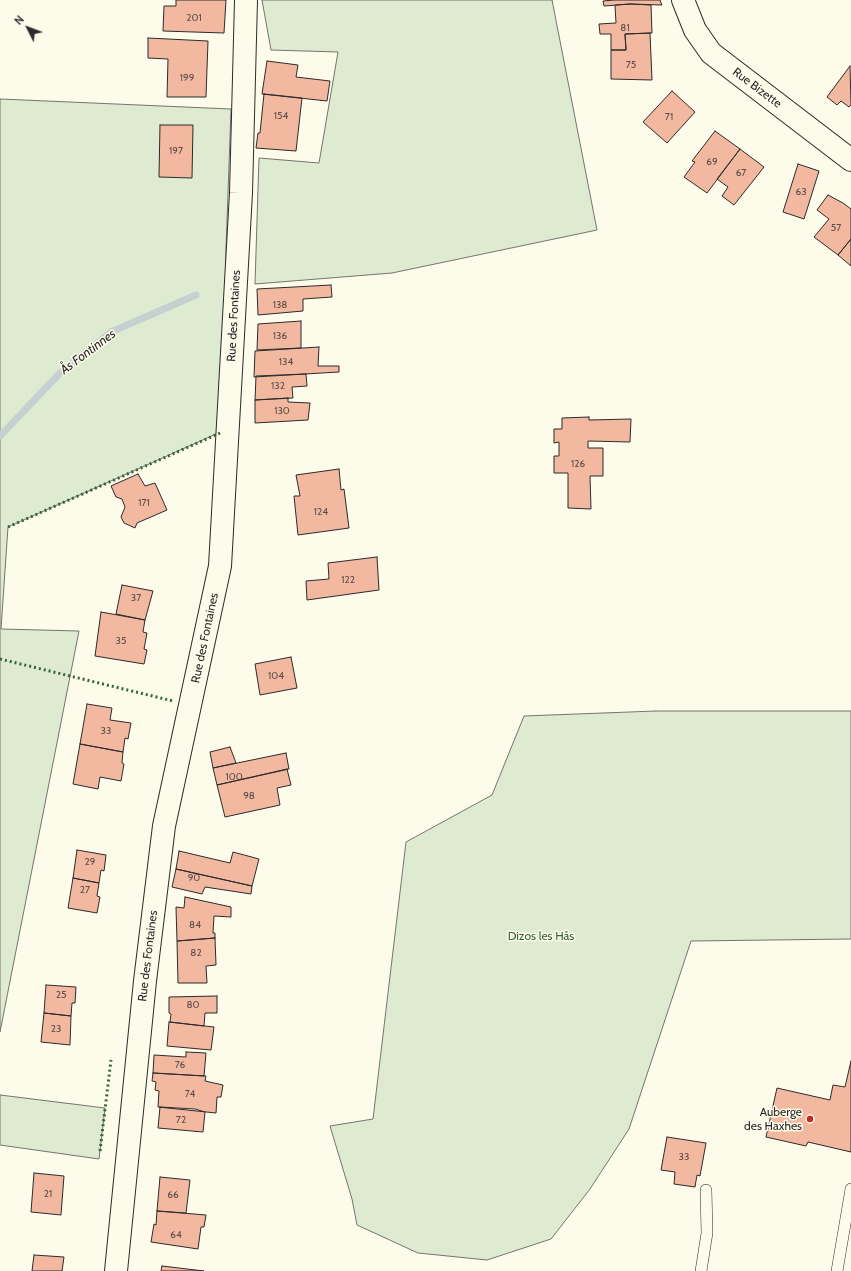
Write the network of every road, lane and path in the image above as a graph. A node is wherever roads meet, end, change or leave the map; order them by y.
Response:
1 (246, 0) edge
2 (683, 0) edge
3 (851, 160) edge
4 (851, 1189) edge
5 (706, 1190) dead end
6 (116, 1271) edge
7 (701, 1271) edge
8 (837, 1271) edge

1 - 6 street, Rue des Fontaines
2 - 3 street, Rue Bizette
4 - 8 lane
5 - 7 lane

